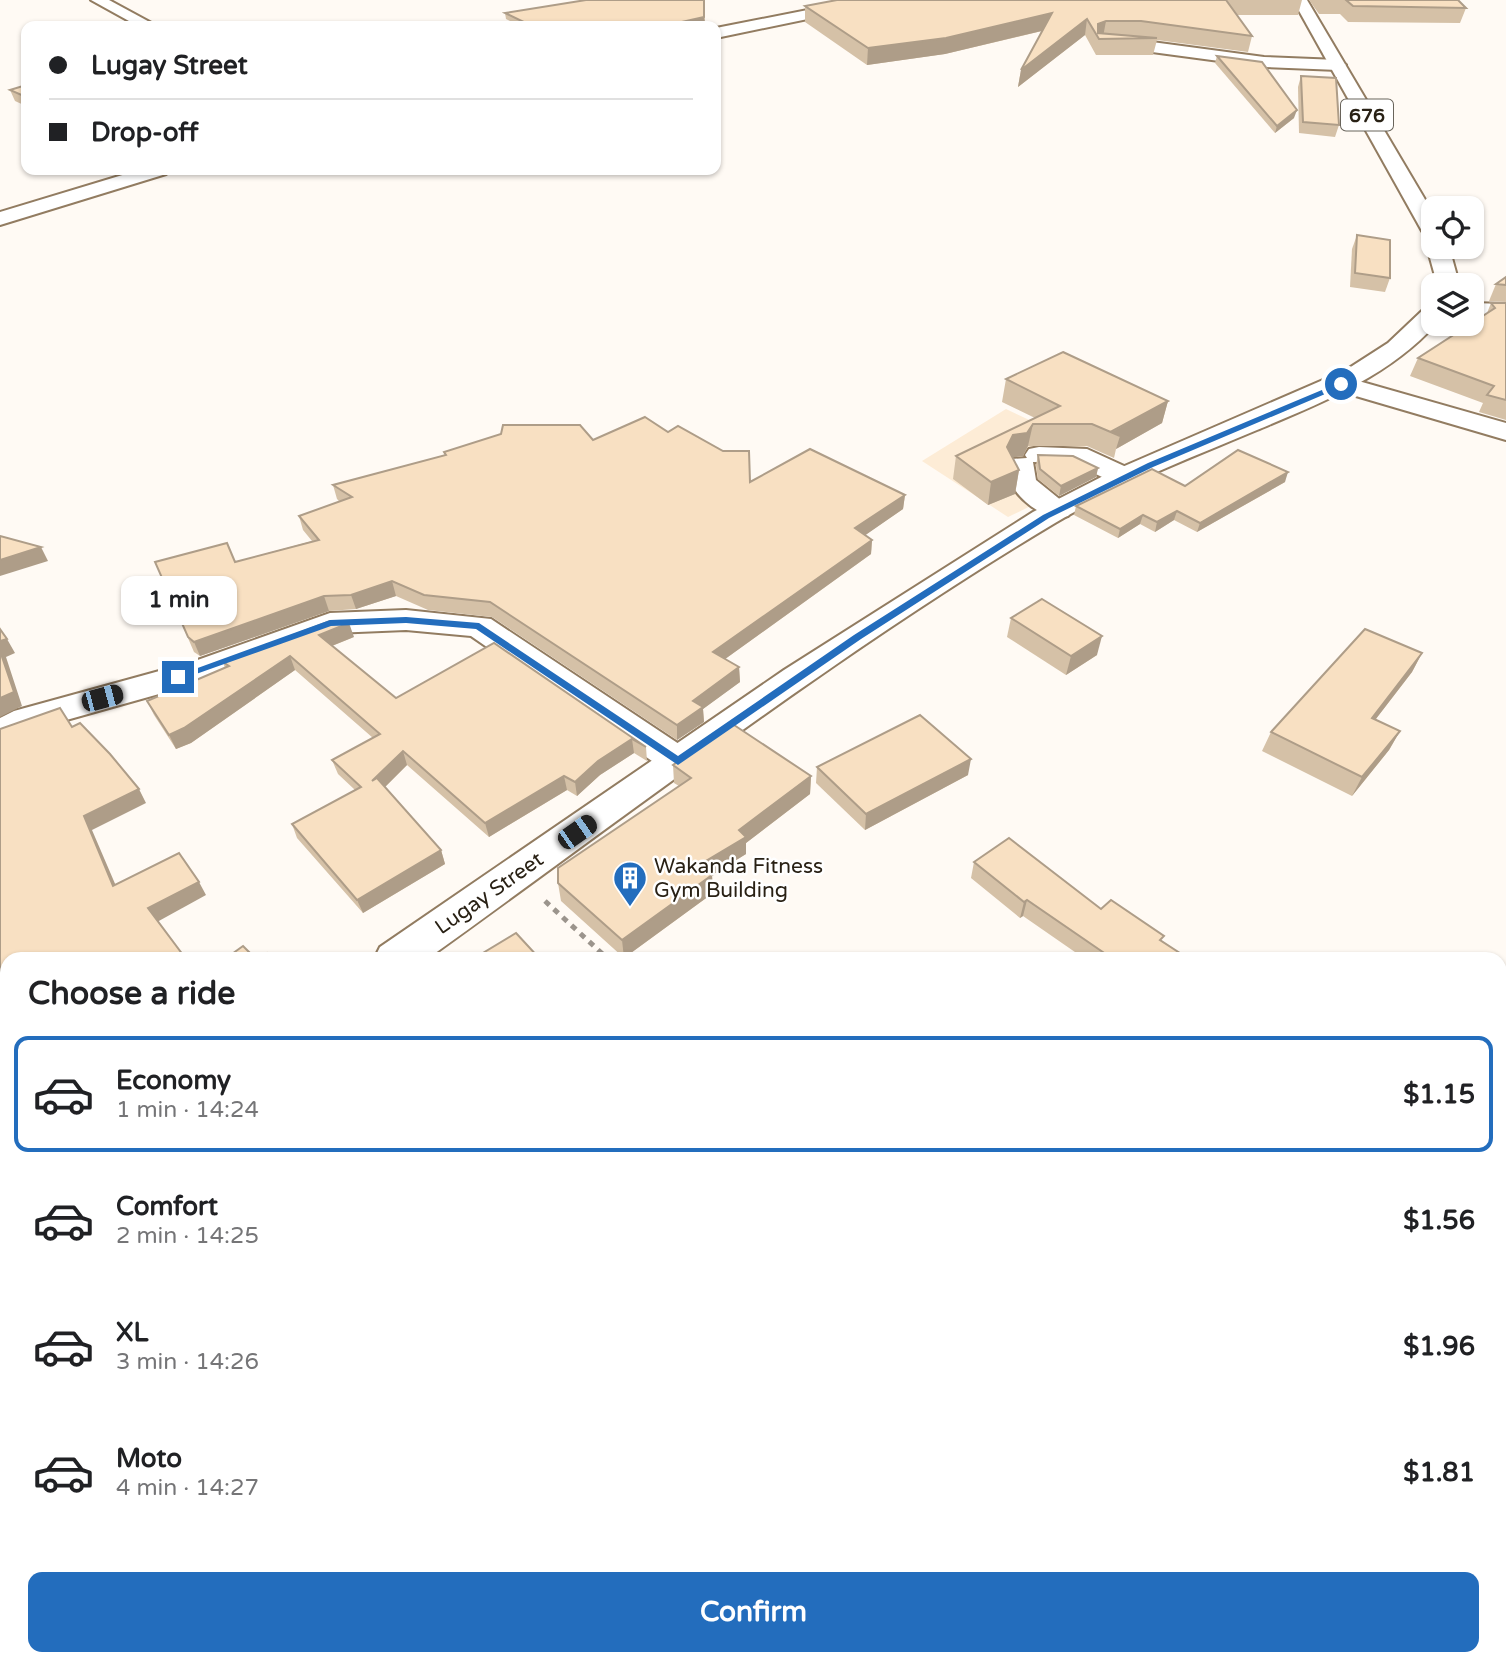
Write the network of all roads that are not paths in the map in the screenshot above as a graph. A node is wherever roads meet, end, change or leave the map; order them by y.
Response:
1 (98, 0) edge
2 (810, 0) edge
3 (880, 0) edge
4 (1300, 0) edge
5 (827, 12) junction
6 (139, 21) edge
7 (721, 32) edge
8 (1103, 45) edge
9 (1338, 65) junction
10 (143, 175) edge
11 (1421, 210) edge
12 (0, 219) edge
13 (1484, 310) edge
14 (1506, 311) edge
15 (1421, 328) edge
16 (1341, 384) junction
17 (1506, 432) edge
18 (1125, 477) junction
19 (1059, 510) junction
20 (0, 733) edge
21 (678, 761) junction
22 (405, 952) edge

1 - 6 main road
2 - 5 main road
3 - 5 main road
4 - 9 main road, 676
5 - 7 main road
8 - 9 main road
9 - 11 main road, 676
10 - 12 main road
13 - 14 main road
15 - 16 main road, Lugay Street
16 - 17 main road
16 - 18 main road, Lugay Street
18 - 19 main road, Lugay Street
18 - 19 main road
19 - 21 main road, Lugay Street
20 - 21 main road
21 - 22 main road, Lugay Street

